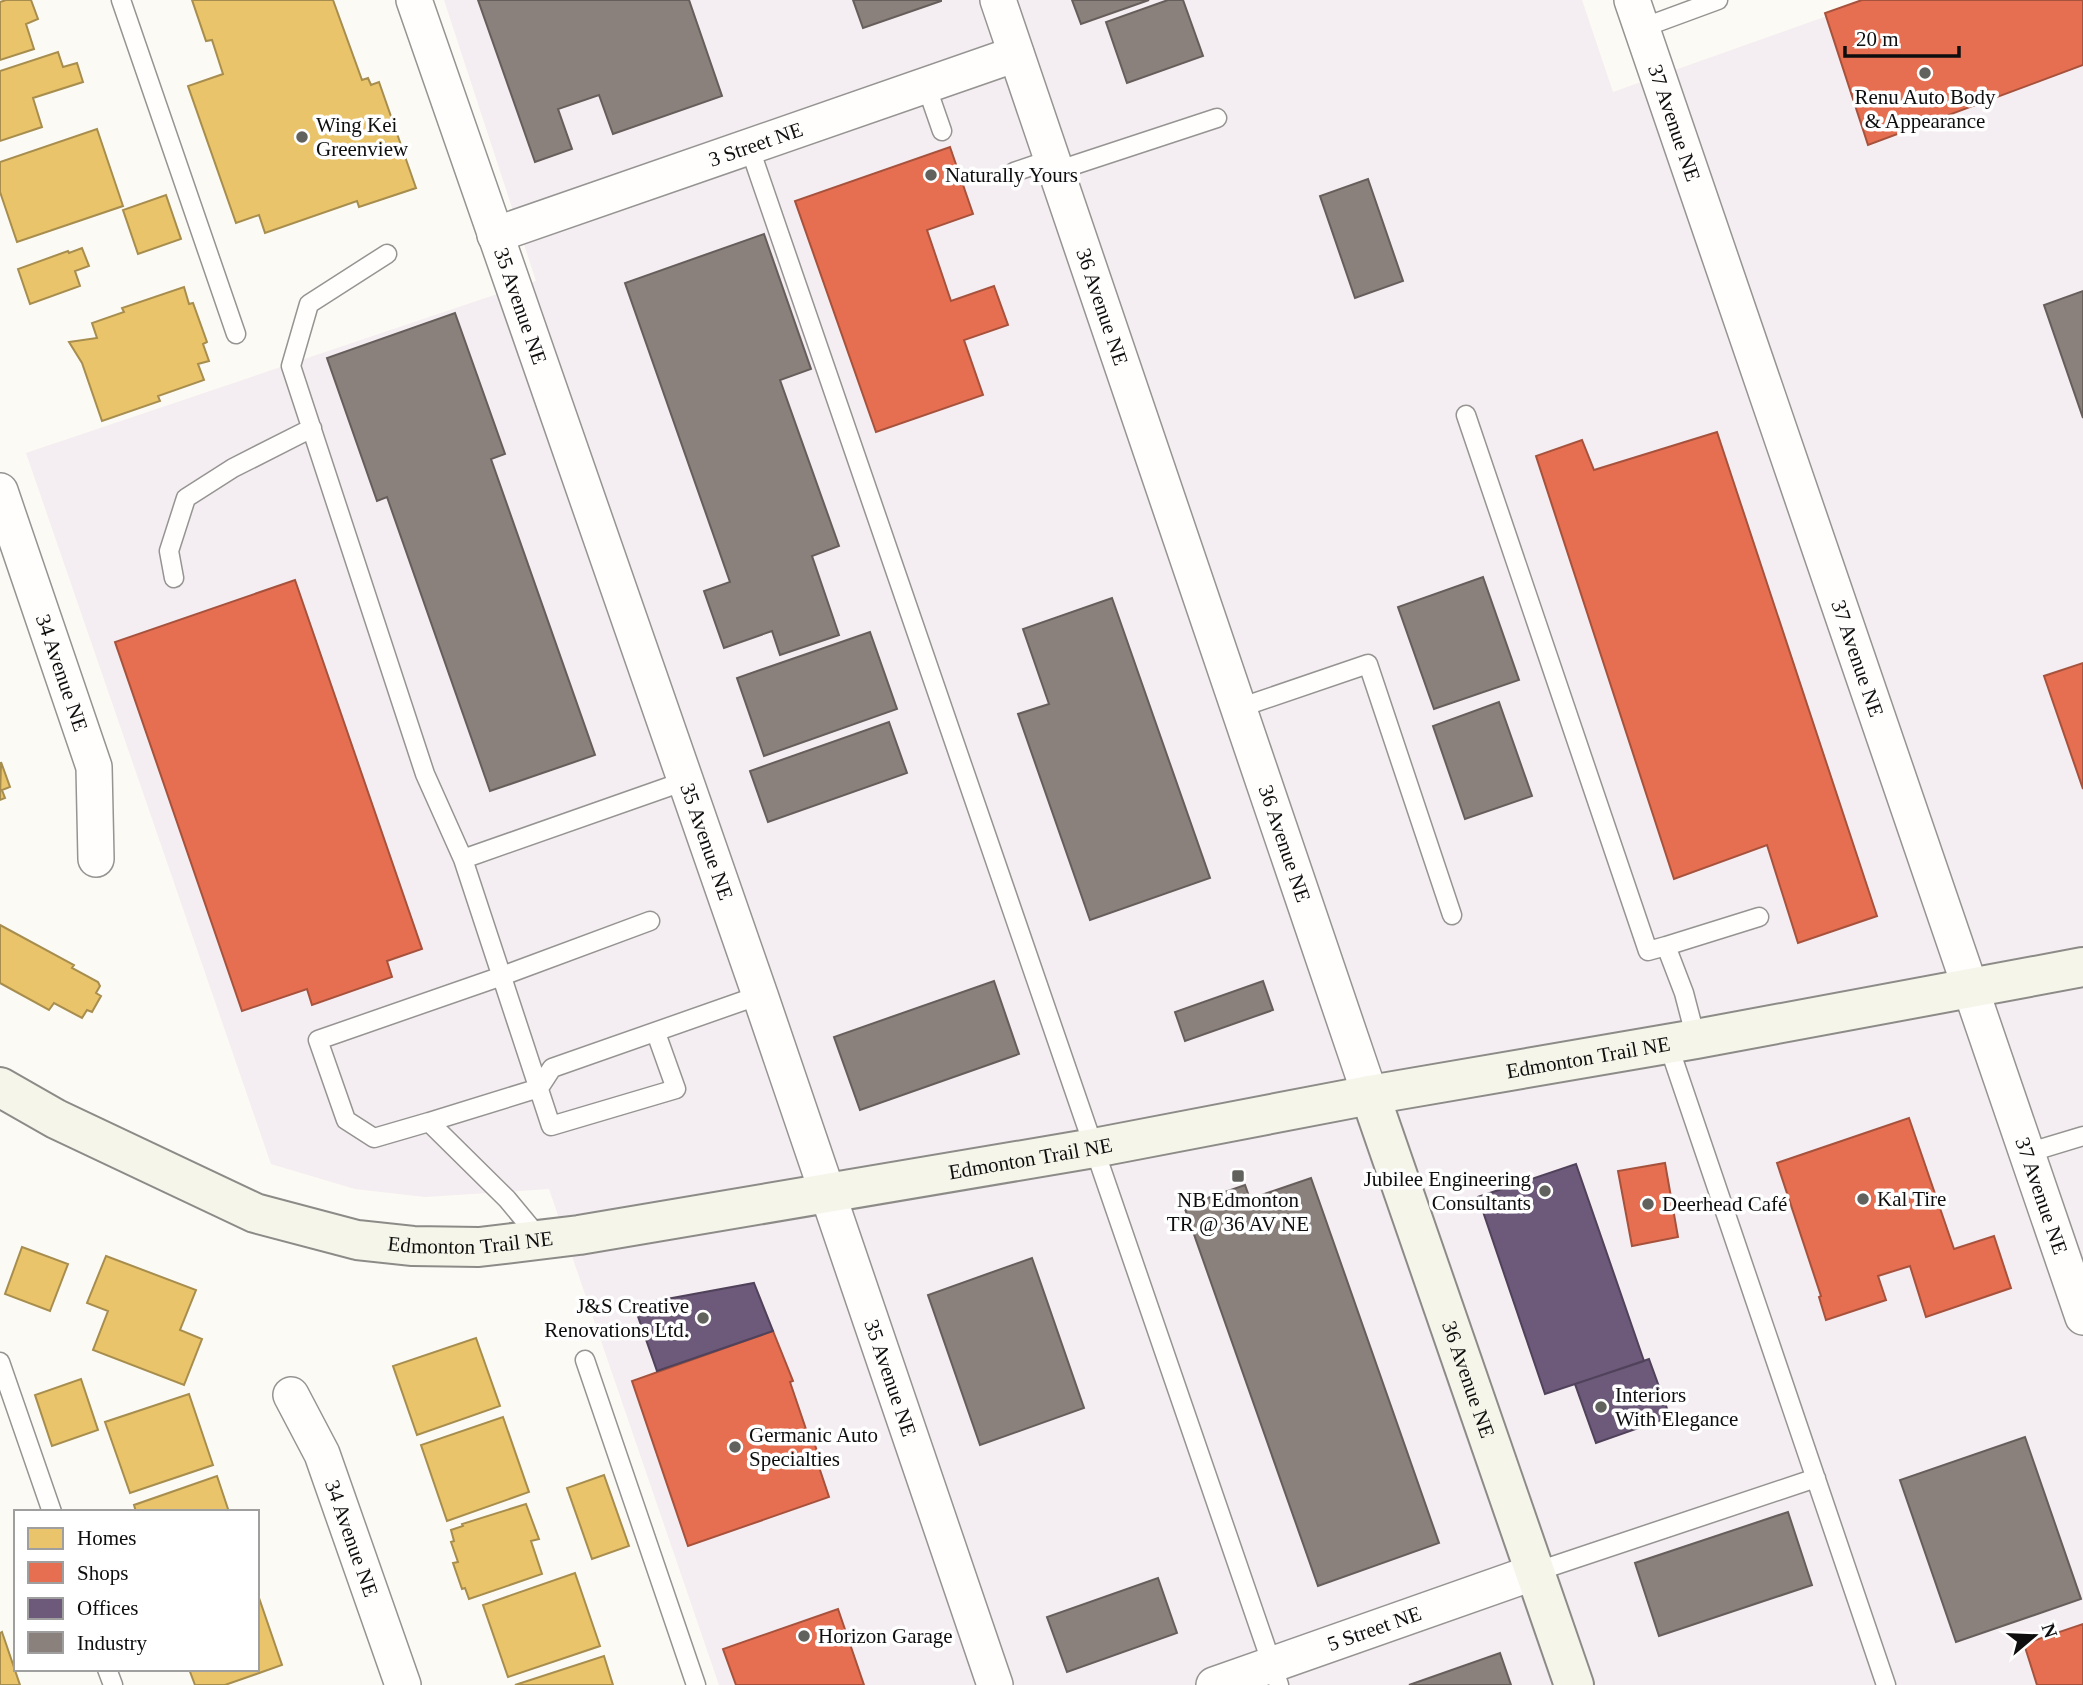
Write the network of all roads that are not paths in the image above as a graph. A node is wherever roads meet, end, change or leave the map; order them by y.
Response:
1 (121, 0) edge
2 (414, 0) edge
3 (998, 0) edge
4 (1718, 0) edge
5 (1637, 14) edge
6 (1016, 54) junction
7 (926, 85) junction
8 (1217, 118) dead end
9 (942, 131) dead end
10 (750, 146) junction
11 (1054, 165) junction
12 (1014, 172) dead end
13 (495, 235) junction
14 (387, 254) dead end
15 (236, 334) dead end
16 (1466, 415) dead end
17 (312, 428) junction
18 (0, 491) edge
19 (174, 578) dead end
20 (1239, 708) junction
21 (685, 781) junction
22 (96, 859) dead end
23 (463, 859) junction
24 (1452, 915) dead end
25 (1759, 917) dead end
26 (650, 921) dead end
27 (1666, 946) junction
28 (2083, 967) edge
29 (502, 976) junction
30 (1970, 988) junction
31 (760, 995) junction
32 (656, 1033) junction
33 (1682, 1042) junction
34 (0, 1087) edge
35 (539, 1087) junction
36 (1370, 1095) junction
37 (429, 1122) junction
38 (2083, 1136) edge
39 (1094, 1148) junction
40 (2027, 1153) junction
41 (827, 1193) junction
42 (541, 1240) junction
43 (2083, 1317) edge
44 (585, 1360) dead end
45 (0, 1362) edge
46 (291, 1395) dead end
47 (1816, 1478) junction
48 (51, 1510) edge
49 (1535, 1573) junction
50 (1275, 1675) edge
51 (403, 1685) edge
52 (696, 1685) edge
53 (995, 1685) edge
54 (1214, 1685) edge
55 (1574, 1685) edge
56 (1886, 1685) edge

1 - 15 lane
2 - 13 street, 35 Avenue NE
3 - 6 street, 36 Avenue NE
4 - 5 lane
5 - 30 street, 37 Avenue NE
6 - 7 street, 3 Street NE
6 - 11 street, 36 Avenue NE
7 - 9 lane
7 - 10 street, 3 Street NE
8 - 11 lane
10 - 13 street, 3 Street NE
10 - 39 lane
11 - 12 lane
11 - 20 street, 36 Avenue NE
13 - 21 street, 35 Avenue NE
14 - 17 lane
16 - 27 lane
17 - 19 lane
17 - 23 lane
18 - 22 street, 34 Avenue NE
20 - 24 lane
20 - 36 street, 36 Avenue NE
21 - 23 lane
21 - 31 street, 35 Avenue NE
23 - 29 lane
25 - 27 lane
26 - 29 lane
27 - 33 lane
28 - 30 main road, Edmonton Trail NE
29 - 35 lane
29 - 37 lane
30 - 33 main road, Edmonton Trail NE
30 - 40 street, 37 Avenue NE
31 - 32 lane
31 - 41 street, 35 Avenue NE
32 - 35 lane
32 - 35 lane
33 - 36 main road, Edmonton Trail NE
33 - 47 lane
34 - 42 main road, Edmonton Trail NE
35 - 37 lane
36 - 39 main road, Edmonton Trail NE
36 - 49 main road, 36 Avenue NE
37 - 42 lane
38 - 40 lane
39 - 41 main road, Edmonton Trail NE
39 - 50 lane
40 - 43 street, 37 Avenue NE
41 - 42 main road, Edmonton Trail NE
41 - 53 street, 35 Avenue NE
44 - 52 lane
45 - 48 lane
46 - 51 street, 34 Avenue NE
47 - 49 lane
47 - 56 lane
49 - 50 street, 5 Street NE
49 - 55 main road, 36 Avenue NE
50 - 54 street, 5 Street NE

